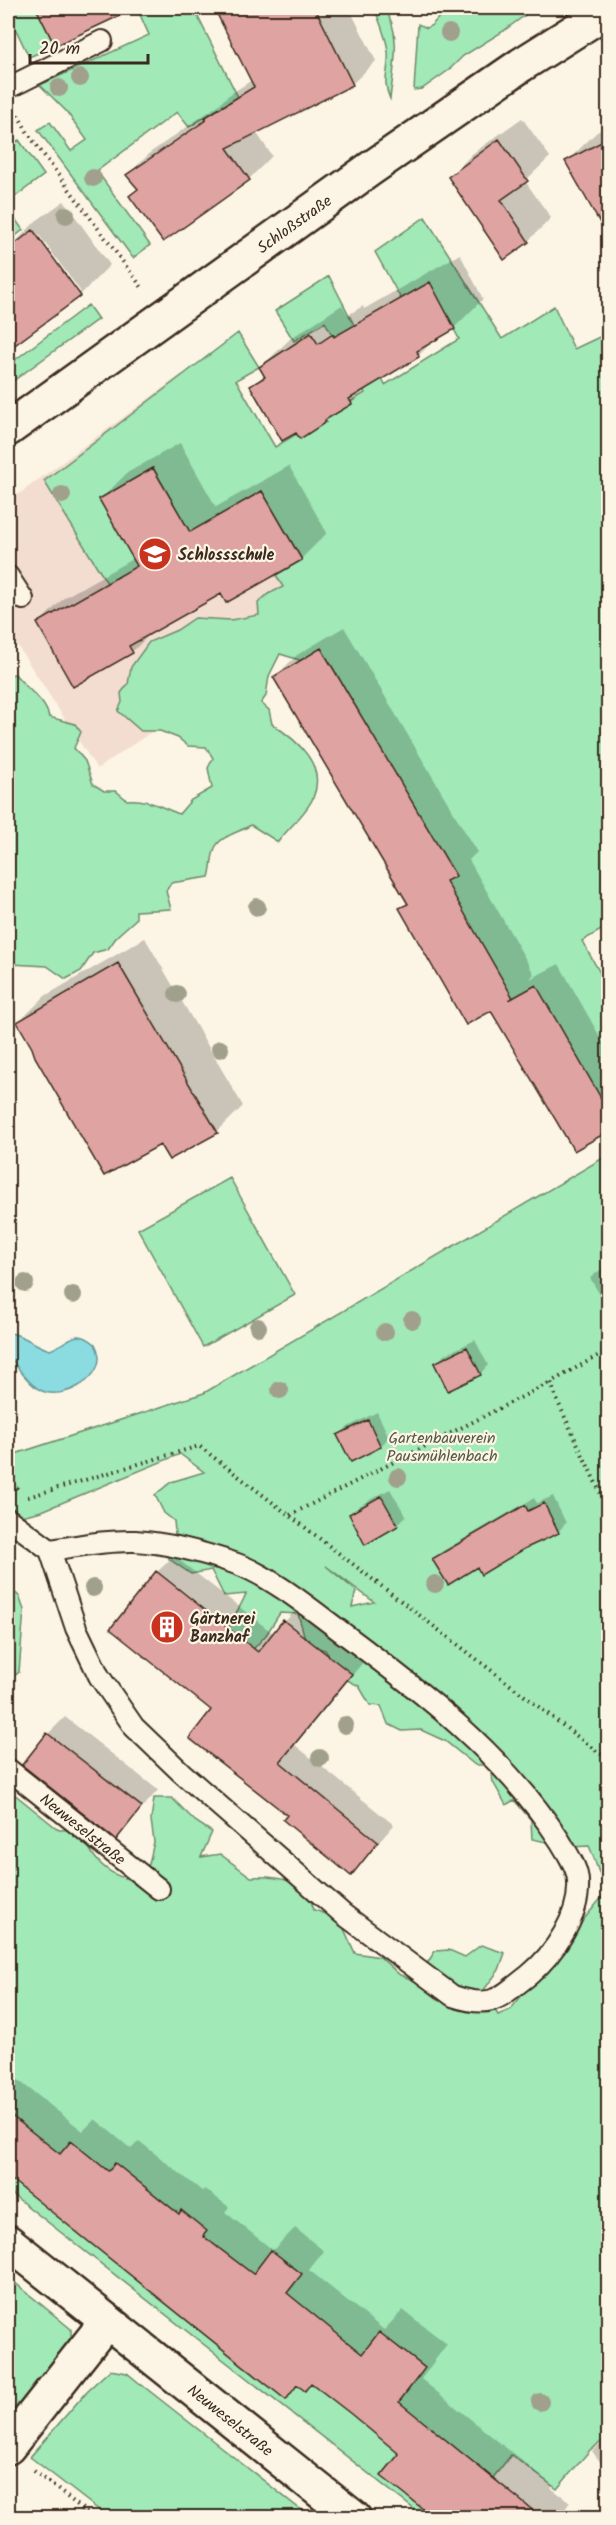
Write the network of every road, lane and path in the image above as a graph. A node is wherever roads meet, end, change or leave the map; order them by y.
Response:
1 (590, 14) edge
2 (102, 41) dead end
3 (8, 88) edge
4 (15, 110) dead end
5 (165, 315) junction
6 (8, 429) edge
7 (8, 576) edge
8 (23, 599) dead end
9 (609, 1350) edge
10 (551, 1382) junction
11 (26, 1497) dead end
12 (609, 1509) edge
13 (289, 1515) junction
14 (8, 1519) edge
15 (50, 1550) junction
16 (609, 1760) edge
17 (8, 1769) edge
18 (159, 1889) dead end
19 (8, 2242) edge
20 (107, 2321) junction
21 (16, 2455) edge
22 (94, 2517) edge
23 (354, 2517) edge

1 - 5 street, Schloßstraße
2 - 3 lane
4 - 5 path
5 - 6 street, Schloßstraße
7 - 8 lane
9 - 10 path
10 - 12 path
10 - 13 path
11 - 13 path
13 - 16 path
14 - 15 lane
15 - 15 lane
17 - 18 lane, Neuweselstraße
19 - 20 street, Neuweselstraße
20 - 21 street
20 - 23 street, Neuweselstraße
21 - 22 path

